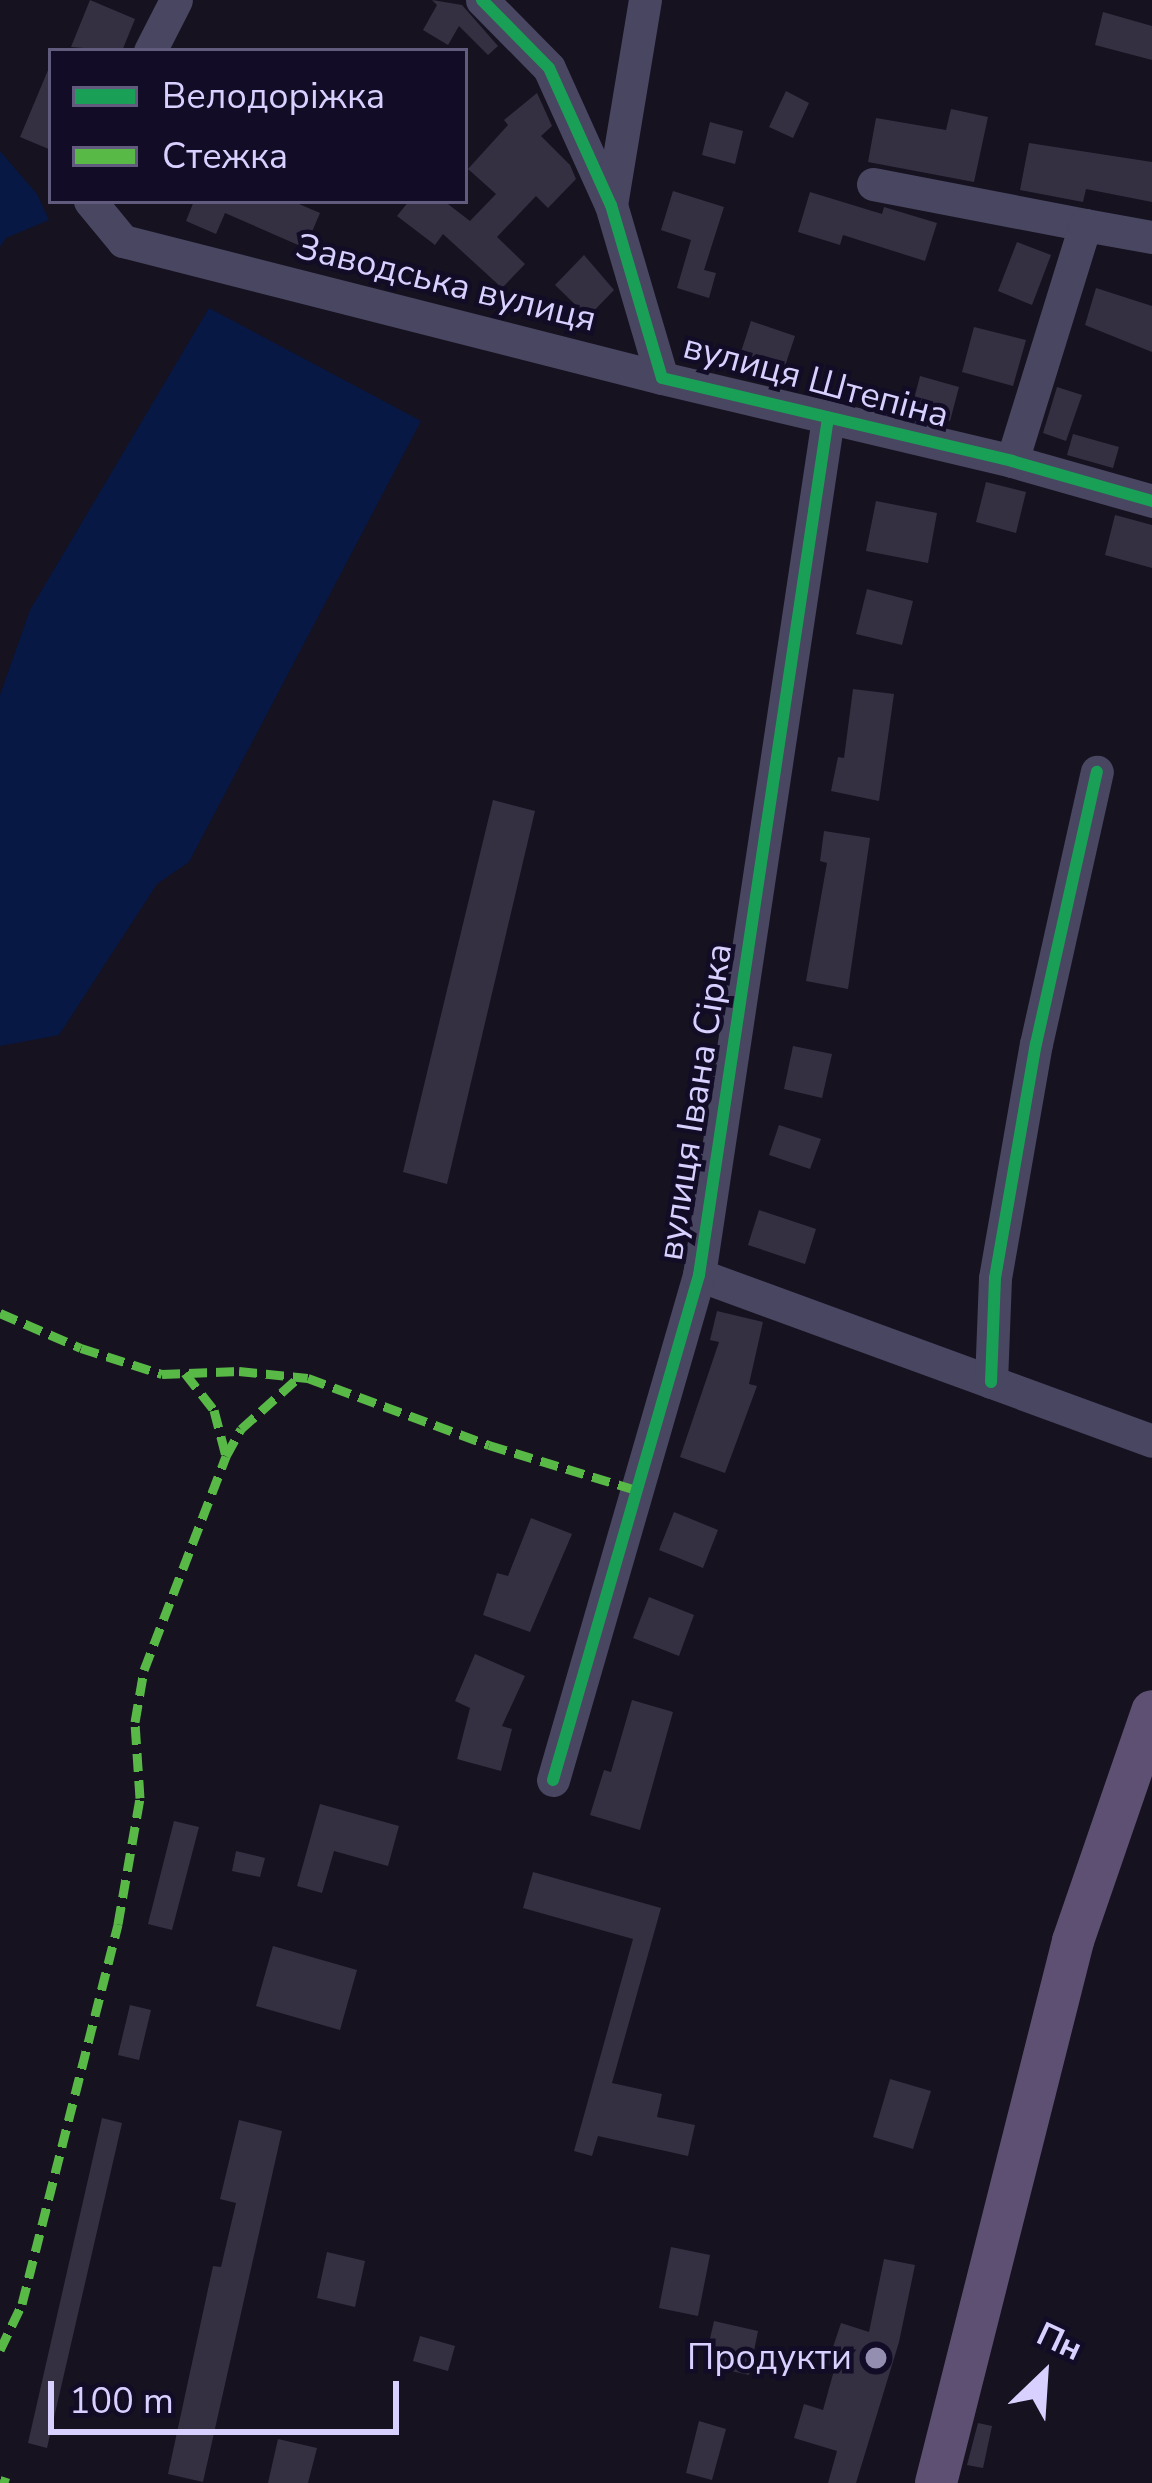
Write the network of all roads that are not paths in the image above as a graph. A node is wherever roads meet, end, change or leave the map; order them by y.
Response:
1 (176, 0) edge
2 (482, 0) edge
3 (645, 0) edge
4 (152, 48) edge
5 (873, 184) dead end
6 (92, 204) edge
7 (611, 205) junction
8 (1084, 225) junction
9 (1152, 237) edge
10 (662, 378) junction
11 (829, 418) junction
12 (1012, 461) junction
13 (1152, 501) edge
14 (1097, 772) dead end
15 (699, 1275) junction
16 (991, 1382) junction
17 (1152, 1441) edge
18 (1152, 1711) edge
19 (553, 1780) dead end
20 (936, 2483) edge

1 - 4 street
2 - 7 street, вулиця Штепіна
3 - 7 street, вулиця Штепіна
5 - 8 street
6 - 10 street, Заводська вулиця
7 - 10 street, вулиця Штепіна
8 - 9 street
8 - 12 street
10 - 11 street, вулиця Штепіна
11 - 12 street, вулиця Штепіна
11 - 15 street, вулиця Івана Сірка
12 - 13 street, вулиця Штепіна
14 - 16 street
15 - 16 street
15 - 19 street, вулиця Івана Сірка
16 - 17 street
18 - 20 main road

